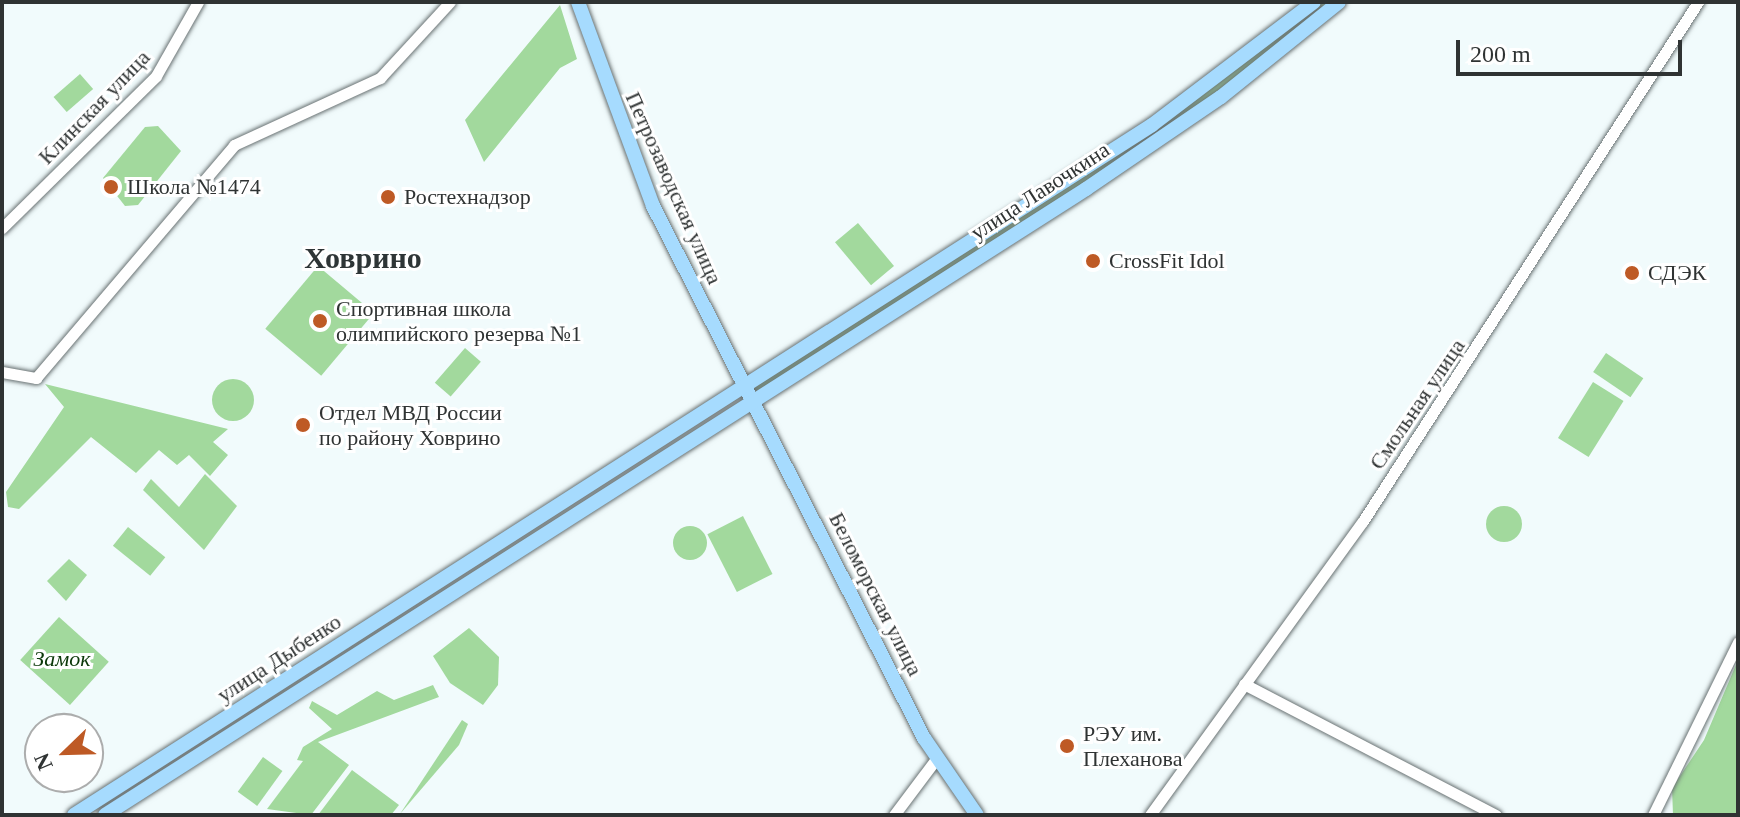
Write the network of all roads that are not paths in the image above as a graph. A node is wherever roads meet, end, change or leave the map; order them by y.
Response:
1 (198, 2) edge
2 (450, 2) edge
3 (578, 2) edge
4 (1314, 2) edge
5 (1339, 2) edge
6 (1698, 2) edge
7 (1212, 84) junction
8 (1194, 96) junction
9 (1221, 97) junction
10 (1203, 109) junction
11 (2, 228) edge
12 (2, 372) edge
13 (745, 387) junction
14 (754, 404) junction
15 (662, 439) junction
16 (672, 456) junction
17 (507, 537) junction
18 (519, 553) junction
19 (1738, 642) edge
20 (1244, 684) junction
21 (936, 759) junction
22 (74, 815) edge
23 (105, 815) edge
24 (894, 815) edge
25 (977, 815) edge
26 (1150, 815) edge
27 (1496, 815) edge
28 (1653, 815) edge

1 - 11 street, Клинская улица
2 - 12 street
3 - 13 main road, Петрозаводская улица
4 - 7 main road, улица Лавочкина
5 - 9 main road, улица Лавочкина
6 - 20 street, Смольная улица
7 - 8 main road, улица Лавочкина
7 - 9 street
8 - 10 street
8 - 13 main road, улица Лавочкина
9 - 10 main road, улица Лавочкина
10 - 14 main road, улица Лавочкина
13 - 14 main road, Беломорская улица
13 - 15 main road, улица Дыбенко
14 - 16 main road, улица Дыбенко
14 - 21 main road, Беломорская улица
15 - 16 street
15 - 17 main road, улица Дыбенко
16 - 18 main road, улица Дыбенко
17 - 18 street
17 - 22 main road, улица Дыбенко
18 - 23 main road, улица Дыбенко
19 - 28 street
20 - 26 street, Смольная улица
20 - 27 street
21 - 24 street
21 - 25 main road, Беломорская улица

